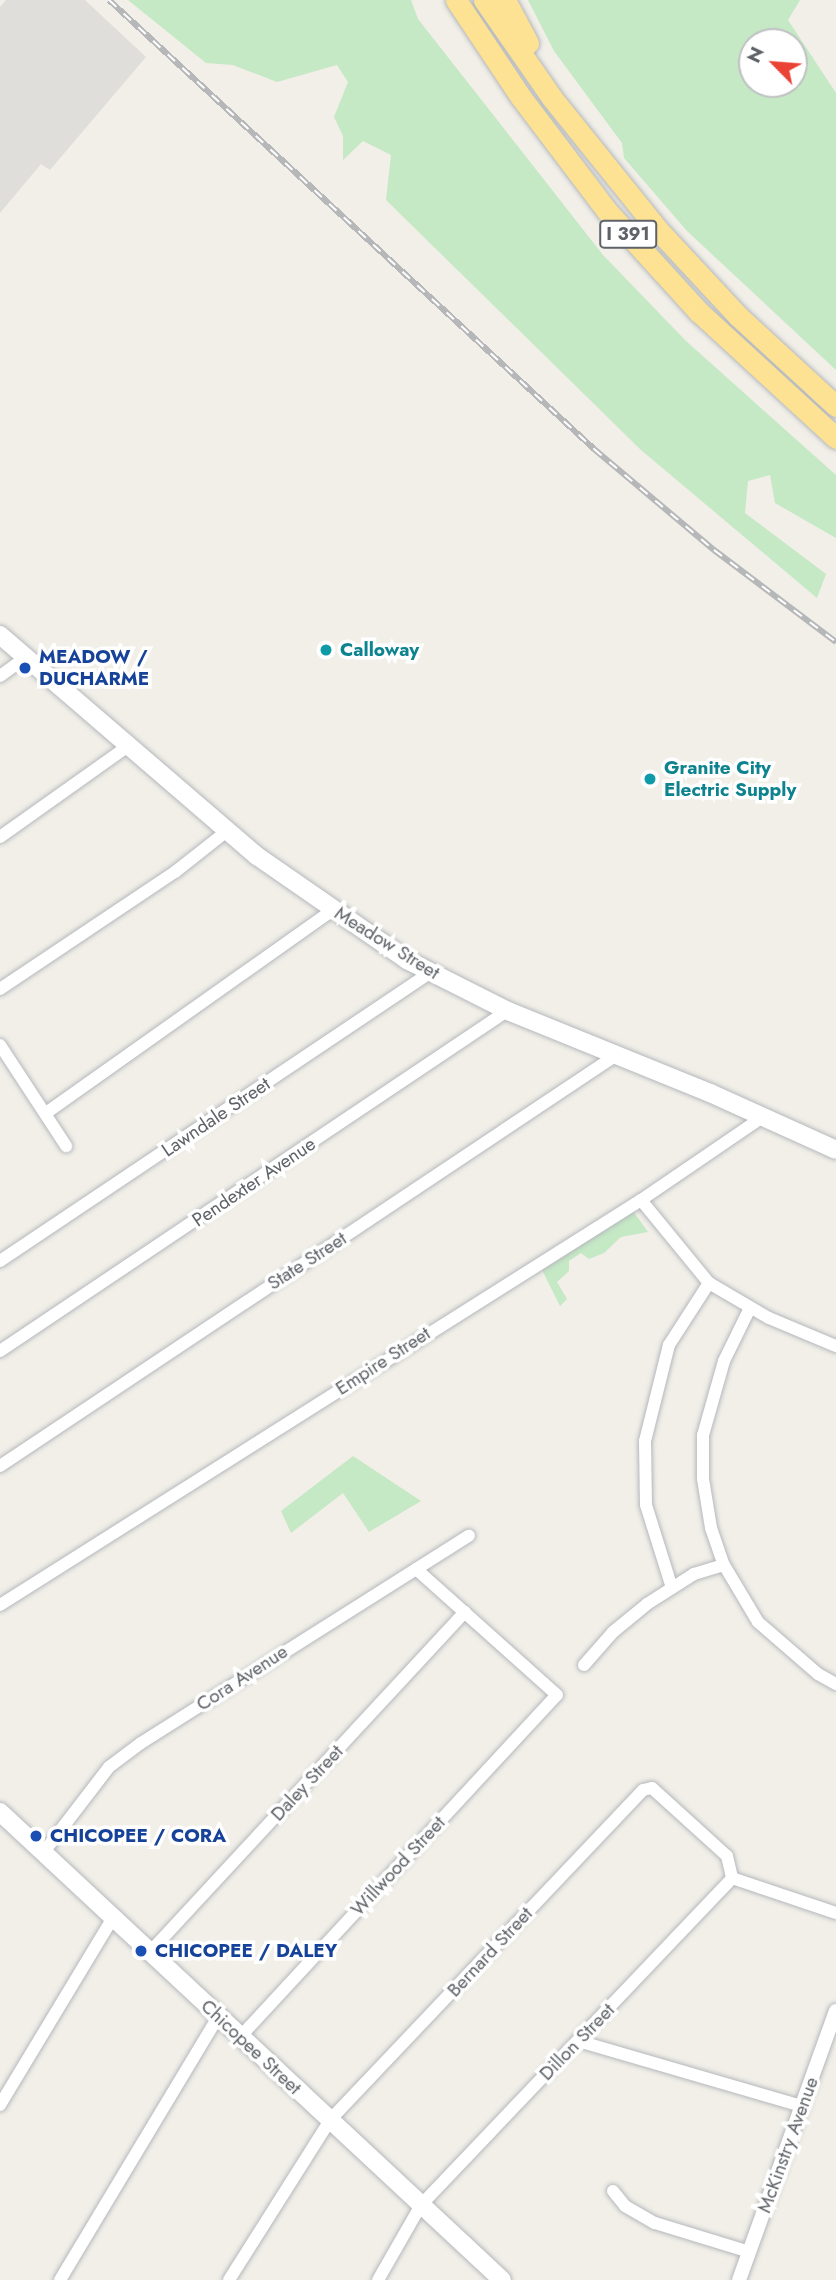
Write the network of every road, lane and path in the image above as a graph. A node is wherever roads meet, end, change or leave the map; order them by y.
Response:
1 (447, 0) edge
2 (456, 0) edge
3 (484, 0) edge
4 (505, 0) edge
5 (494, 58) junction
6 (570, 122) junction
7 (836, 405) edge
8 (836, 438) edge
9 (0, 635) edge
10 (24, 658) junction
11 (0, 676) edge
12 (128, 746) junction
13 (227, 831) junction
14 (0, 837) edge
15 (333, 910) junction
16 (431, 972) junction
17 (0, 989) edge
18 (507, 1011) junction
19 (0, 1045) edge
20 (615, 1056) junction
21 (46, 1113) junction
22 (764, 1116) junction
23 (66, 1146) dead end
24 (836, 1150) edge
25 (641, 1199) junction
26 (0, 1261) edge
27 (709, 1283) junction
28 (750, 1308) junction
29 (836, 1346) edge
30 (0, 1351) edge
31 (0, 1466) edge
32 (469, 1536) dead end
33 (724, 1565) junction
34 (416, 1569) junction
35 (672, 1588) junction
36 (0, 1605) edge
37 (464, 1612) junction
38 (584, 1665) dead end
39 (836, 1684) edge
40 (0, 1812) edge
41 (43, 1853) junction
42 (732, 1878) junction
43 (836, 1913) edge
44 (113, 1918) junction
45 (149, 1953) junction
46 (835, 2014) edge
47 (218, 2017) junction
48 (240, 2037) junction
49 (578, 2040) junction
50 (0, 2105) edge
51 (802, 2106) junction
52 (330, 2120) junction
53 (613, 2190) dead end
54 (421, 2205) junction
55 (750, 2252) junction
56 (60, 2280) edge
57 (229, 2280) edge
58 (378, 2280) edge
59 (502, 2280) edge
60 (739, 2280) edge

1 - 5 highway
2 - 5 highway, I 391
3 - 6 highway, I 391
4 - 6 highway
5 - 8 highway, I 391
6 - 7 highway, I 391
9 - 10 main road, Meadow Street
10 - 11 street
10 - 12 main road, Meadow Street
12 - 13 main road, Meadow Street
12 - 14 street
13 - 15 main road, Meadow Street
13 - 17 street
15 - 16 main road, Meadow Street
15 - 21 street
16 - 18 main road, Meadow Street
16 - 26 street, Lawndale Street
18 - 20 main road, Meadow Street
18 - 30 street, Pendexter Avenue
19 - 21 street
20 - 22 main road, Meadow Street
20 - 31 street, State Street
21 - 23 street
22 - 24 main road, Meadow Street
22 - 25 street, Empire Street
25 - 27 street
25 - 36 street, Empire Street
27 - 28 street
27 - 35 street
28 - 29 street
28 - 33 street
32 - 34 street, Cora Avenue
33 - 35 street
33 - 39 street
34 - 37 street
34 - 41 street, Cora Avenue
35 - 38 street
37 - 45 street, Daley Street
37 - 48 street, Willwood Street
40 - 41 main road, Chicopee Street
41 - 44 main road, Chicopee Street
42 - 43 street
42 - 49 street, Dillon Street
42 - 52 street, Bernard Street
44 - 45 main road, Chicopee Street
44 - 50 street
45 - 47 main road, Chicopee Street
46 - 51 street, McKinstry Avenue
47 - 48 main road, Chicopee Street
47 - 56 street
48 - 52 main road, Chicopee Street
49 - 51 street
49 - 54 street, Dillon Street
51 - 55 street, McKinstry Avenue
52 - 54 main road, Chicopee Street
52 - 57 street, Bernard Street
53 - 55 street
54 - 58 street, Dillon Street
54 - 59 main road, Chicopee Street
55 - 60 street, McKinstry Avenue

